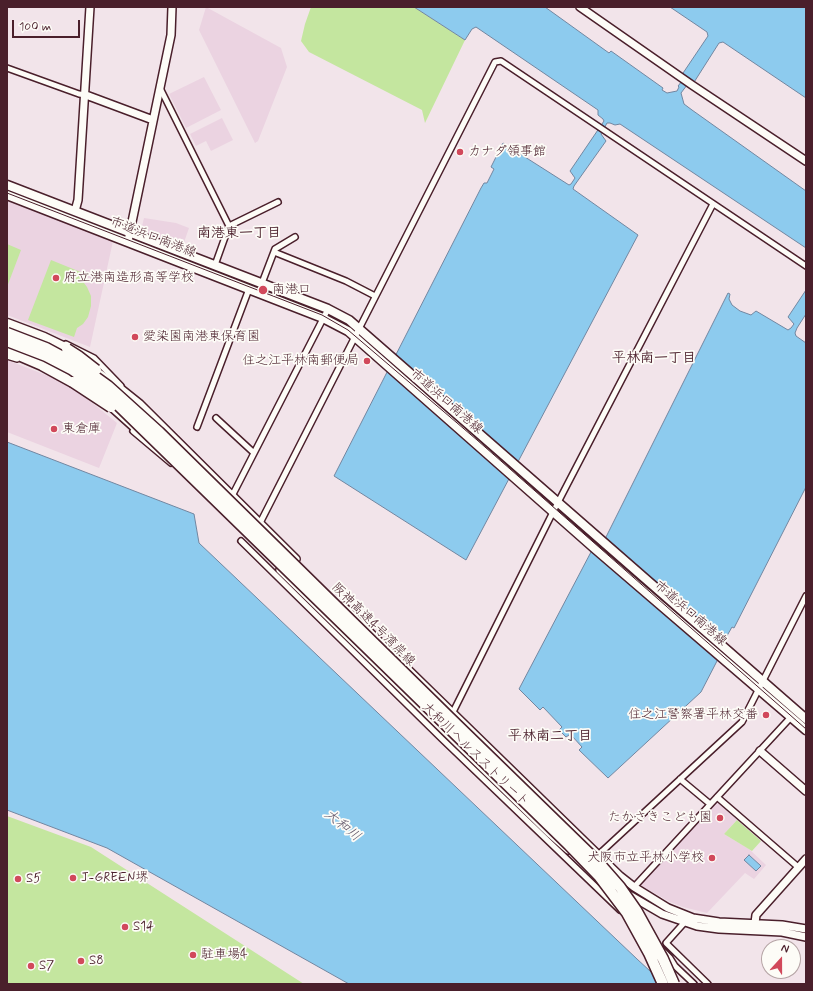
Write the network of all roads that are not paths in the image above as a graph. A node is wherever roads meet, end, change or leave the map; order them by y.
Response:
1 (90, 7) edge
2 (172, 7) edge
3 (580, 7) edge
4 (7, 68) edge
5 (160, 87) junction
6 (86, 95) junction
7 (153, 120) junction
8 (806, 161) edge
9 (7, 185) edge
10 (7, 195) edge
11 (278, 202) dead end
12 (713, 204) junction
13 (75, 211) junction
14 (229, 226) junction
15 (130, 232) junction
16 (295, 237) dead end
17 (128, 241) junction
18 (274, 252) junction
19 (215, 265) junction
20 (806, 266) edge
21 (262, 283) junction
22 (249, 289) junction
23 (375, 296) junction
24 (328, 309) junction
25 (323, 318) junction
26 (7, 323) edge
27 (359, 328) junction
28 (7, 329) edge
29 (7, 333) edge
30 (355, 337) junction
31 (7, 341) edge
32 (7, 346) edge
33 (7, 350) edge
34 (7, 356) edge
35 (129, 394) junction
36 (216, 418) dead end
37 (197, 427) dead end
38 (159, 432) junction
39 (160, 446) junction
40 (254, 453) junction
41 (175, 466) junction
42 (232, 496) junction
43 (558, 502) junction
44 (553, 512) junction
45 (260, 522) junction
46 (242, 531) junction
47 (241, 541) dead end
48 (806, 596) edge
49 (762, 681) junction
50 (758, 689) junction
51 (453, 712) junction
52 (791, 717) junction
53 (806, 719) edge
54 (440, 726) junction
55 (806, 730) edge
56 (760, 750) junction
57 (680, 779) junction
58 (806, 791) edge
59 (717, 797) junction
60 (710, 804) junction
61 (598, 855) junction
62 (806, 859) edge
63 (587, 866) junction
64 (798, 867) junction
65 (634, 887) junction
66 (684, 923) junction
67 (755, 923) junction
68 (806, 929) edge
69 (806, 937) edge
70 (663, 984) edge
71 (674, 984) edge
72 (694, 984) edge
73 (708, 984) edge

1 - 6 street
2 - 5 street
3 - 8 street
4 - 6 street
5 - 7 street
5 - 14 street
6 - 7 street
6 - 13 street
7 - 15 street
9 - 13 main road, 市道浜口南港線
10 - 17 main road, 市道浜口南港線
11 - 14 street
12 - 20 street
12 - 23 street
12 - 43 street
13 - 15 main road, 市道浜口南港線
14 - 19 street
15 - 17 street
15 - 19 main road, 市道浜口南港線
16 - 18 street
17 - 22 main road, 市道浜口南港線
18 - 21 street
18 - 23 street
19 - 21 main road, 市道浜口南港線
21 - 24 main road, 市道浜口南港線
22 - 25 main road, 市道浜口南港線
22 - 37 street
23 - 27 street
24 - 25 street
24 - 27 main road, 市道浜口南港線
25 - 30 main road, 市道浜口南港線
25 - 40 street
26 - 35 street
26 - 38 highway, bridge
27 - 30 street
27 - 43 main road, 市道浜口南港線
28 - 35 street
29 - 38 highway, 阪神高速4号湾岸線, bridge
30 - 44 main road, 市道浜口南港線
30 - 45 street
31 - 39 highway, 阪神高速4号湾岸線, bridge
32 - 41 street
33 - 39 highway, bridge
34 - 41 street
35 - 42 street
36 - 40 street
38 - 71 highway, 阪神高速4号湾岸線, bridge
39 - 70 highway, 阪神高速4号湾岸線, bridge
40 - 42 street
41 - 46 street
42 - 45 street
43 - 44 street
43 - 49 main road, 市道浜口南港線
44 - 50 main road, 市道浜口南港線
44 - 51 street
45 - 46 street
45 - 51 street
46 - 54 street
47 - 72 street, 大和川ヘルスストリート
48 - 49 street
49 - 50 street
49 - 53 main road, 市道浜口南港線
50 - 52 main road, 市道浜口南港線
50 - 57 street
51 - 54 street
51 - 61 street
52 - 55 main road, 市道浜口南港線
52 - 56 street
54 - 63 street
56 - 58 street
56 - 59 street
57 - 60 street
57 - 61 street
59 - 60 street
59 - 64 street
60 - 65 street
61 - 63 street
61 - 65 street
62 - 64 street
63 - 66 street
64 - 67 street
65 - 67 street
66 - 69 street
66 - 73 street
67 - 68 street

